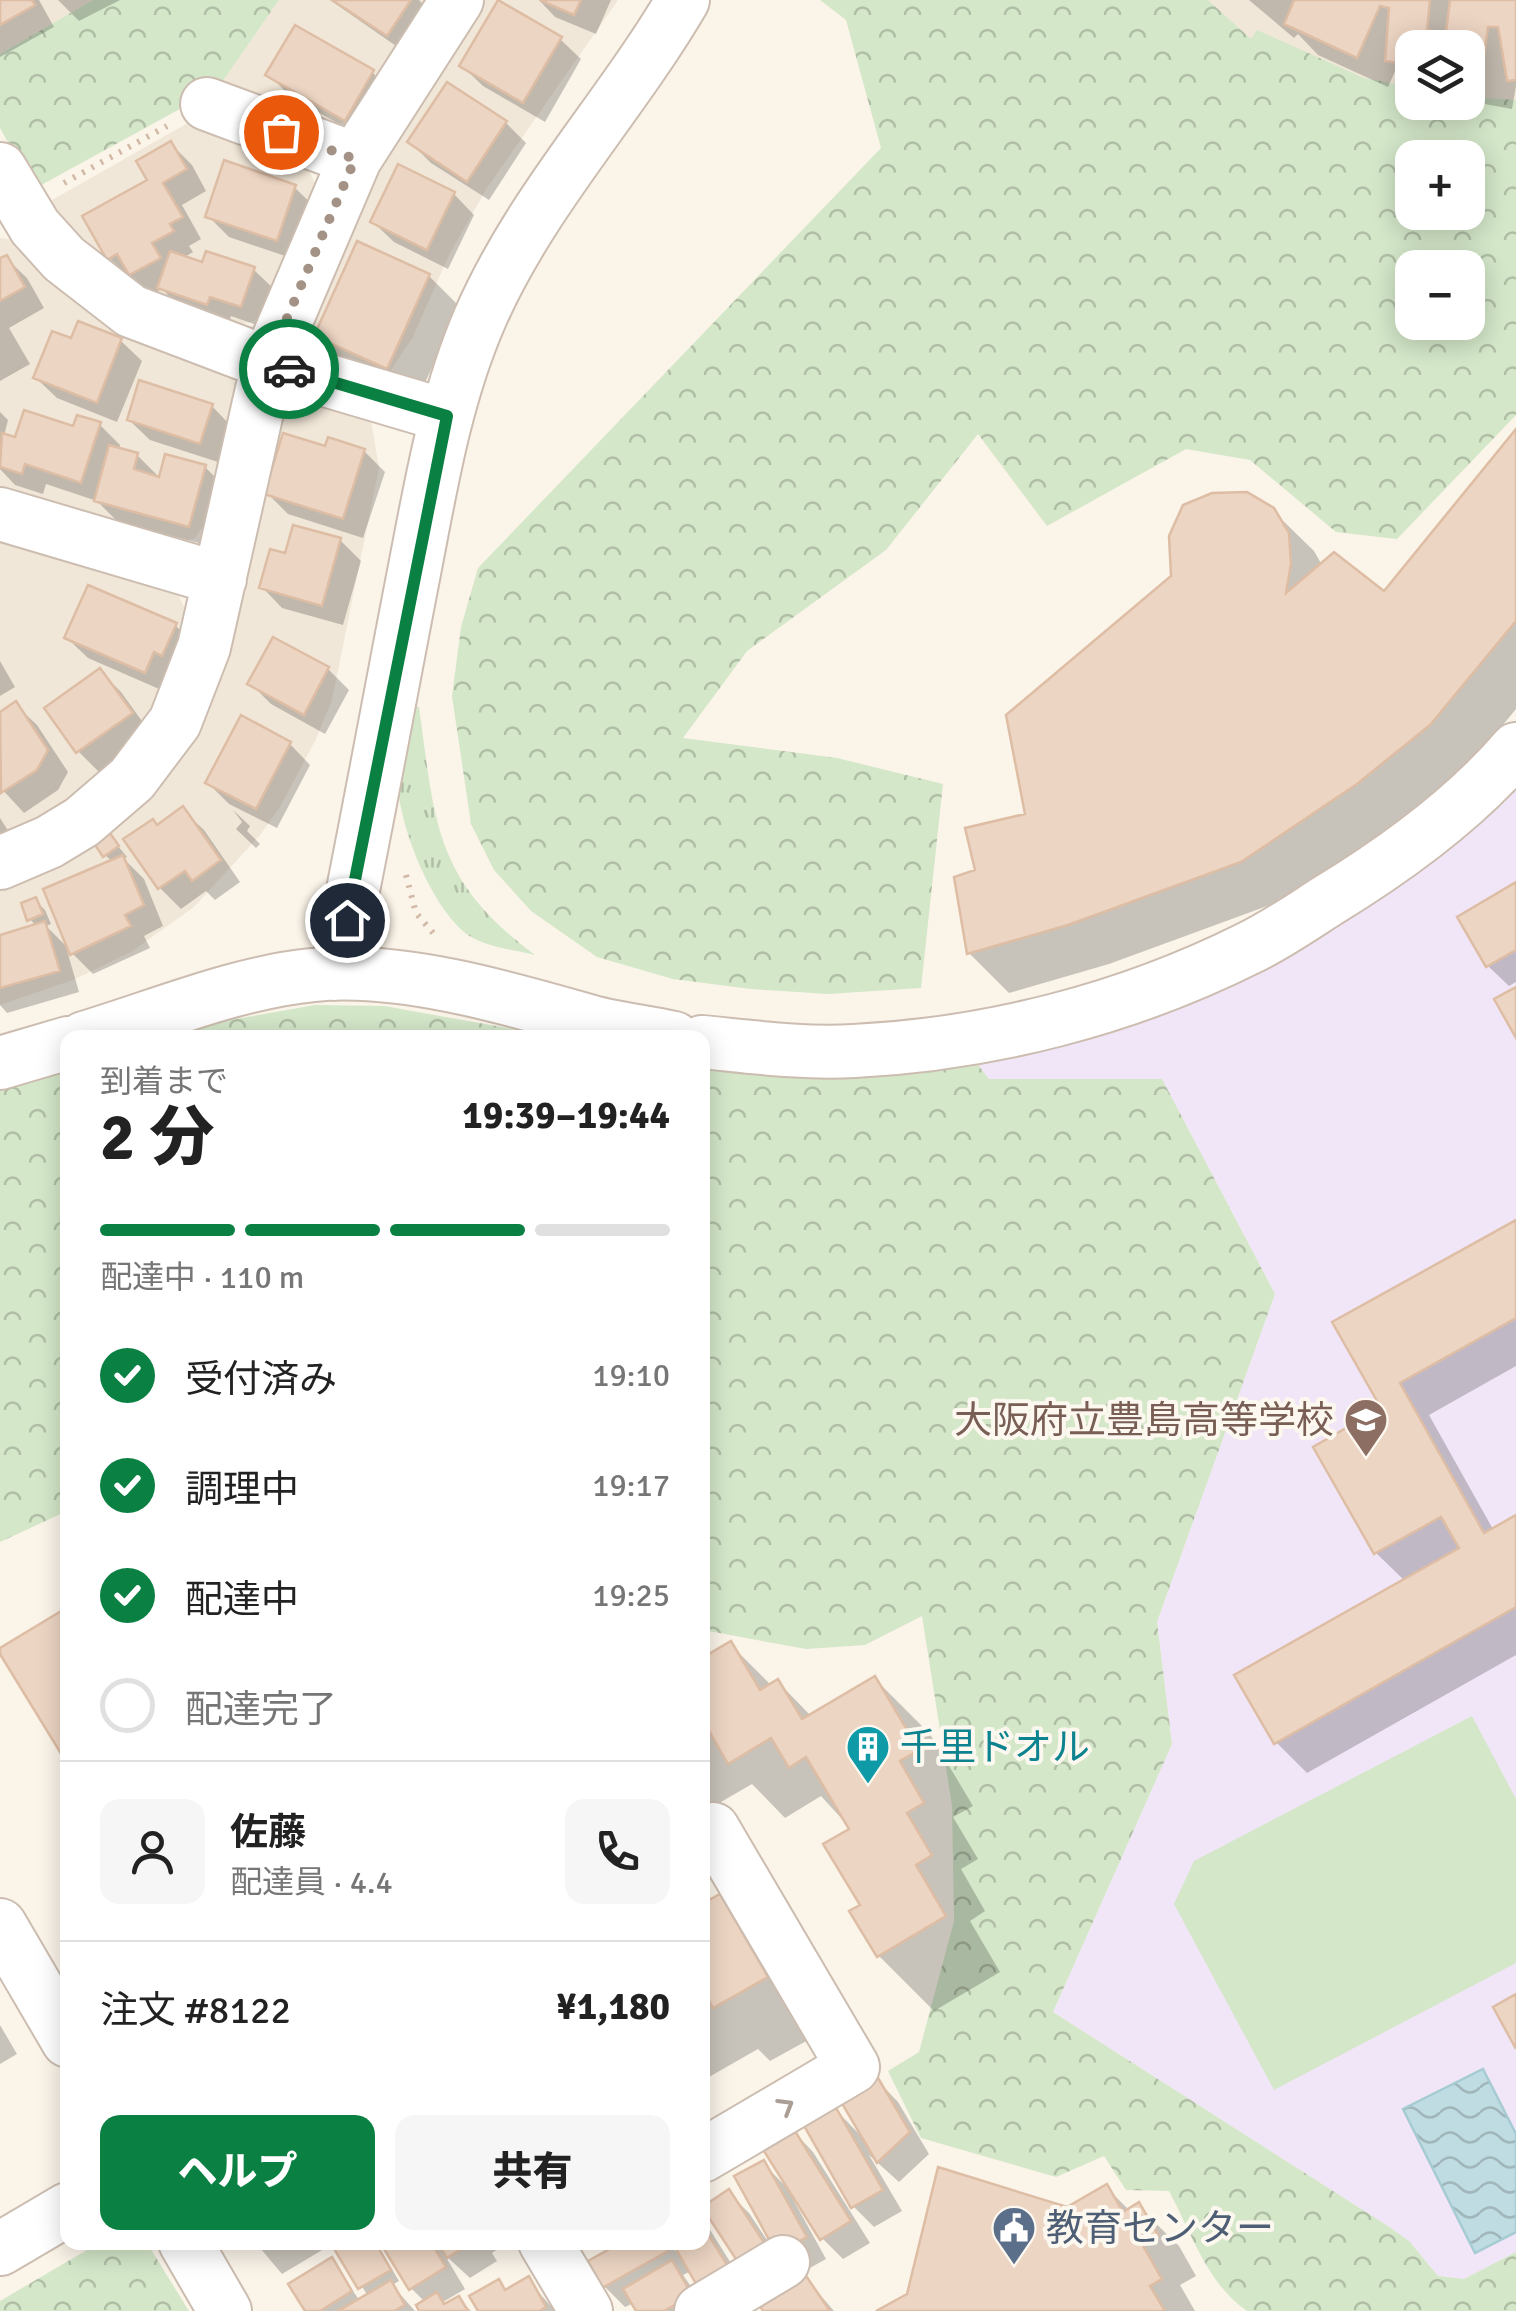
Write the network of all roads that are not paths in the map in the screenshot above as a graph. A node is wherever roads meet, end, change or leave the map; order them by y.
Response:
1 (458, 0) edge
2 (683, 0) edge
3 (208, 104) road end
4 (355, 159) junction
5 (5, 192) edge
6 (268, 363) junction
7 (447, 416) junction
8 (0, 514) edge
9 (220, 579) junction
10 (1516, 748) edge
11 (0, 863) edge
12 (336, 974) junction
13 (110, 1030) edge
14 (634, 1030) edge
15 (710, 1043) edge
16 (60, 1045) edge
17 (0, 1063) edge
18 (710, 1830) edge
19 (0, 1925) edge
20 (60, 2027) edge
21 (710, 2151) edge
22 (60, 2213) edge
23 (0, 2249) edge
24 (190, 2250) edge
25 (553, 2250) edge
26 (784, 2262) dead end
27 (225, 2311) edge
28 (586, 2311) edge
29 (701, 2311) edge

1 - 4 street
2 - 7 street
3 - 4 street
4 - 6 street
5 - 6 street
6 - 7 street
6 - 9 street
7 - 12 street
8 - 9 street
9 - 11 street
10 - 15 street
12 - 13 street
12 - 14 street
16 - 17 street
21 -> 18 street
19 - 20 street
22 - 23 street
24 - 27 street
25 - 28 street
26 - 29 street

